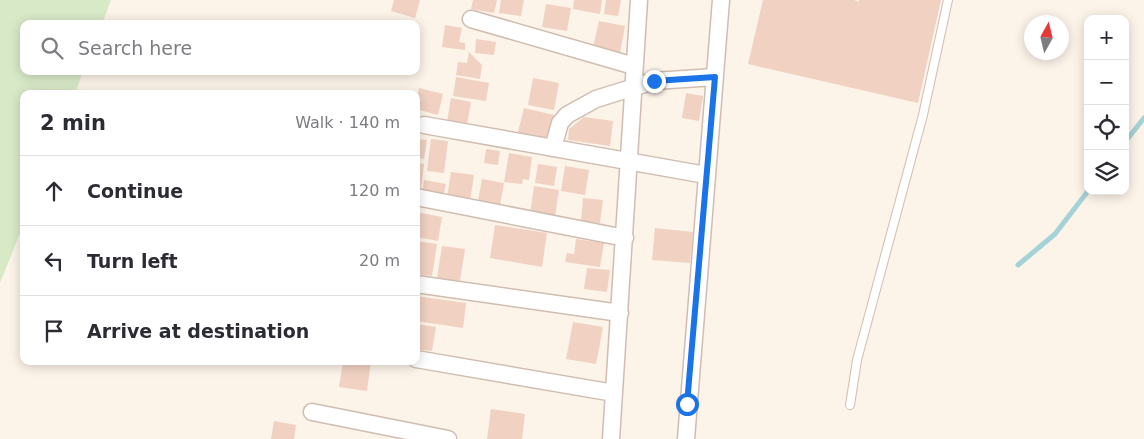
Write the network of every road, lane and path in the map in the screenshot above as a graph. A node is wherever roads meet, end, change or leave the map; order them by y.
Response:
1 (639, 0) edge
2 (721, 0) edge
3 (948, 0) edge
4 (471, 19) dead end
5 (634, 66) junction
6 (715, 77) junction
7 (632, 86) junction
8 (424, 125) dead end
9 (553, 148) junction
10 (628, 162) junction
11 (706, 175) junction
12 (420, 198) edge
13 (625, 238) junction
14 (420, 285) edge
15 (620, 312) junction
16 (420, 360) edge
17 (614, 393) junction
18 (850, 405) dead end
19 (312, 412) dead end
20 (448, 439) edge
21 (611, 439) edge
22 (686, 439) edge

1 - 5 street
2 - 6 street
3 - 18 lane
4 - 5 street
5 - 7 street
6 - 7 street
6 - 11 street
7 - 9 street
7 - 10 street
8 - 9 street
9 - 10 street
10 - 11 street
10 - 13 street
11 - 22 street
12 - 13 street
13 - 15 street
14 - 15 street
15 - 17 street
16 - 17 street
17 - 21 street
19 - 20 street

